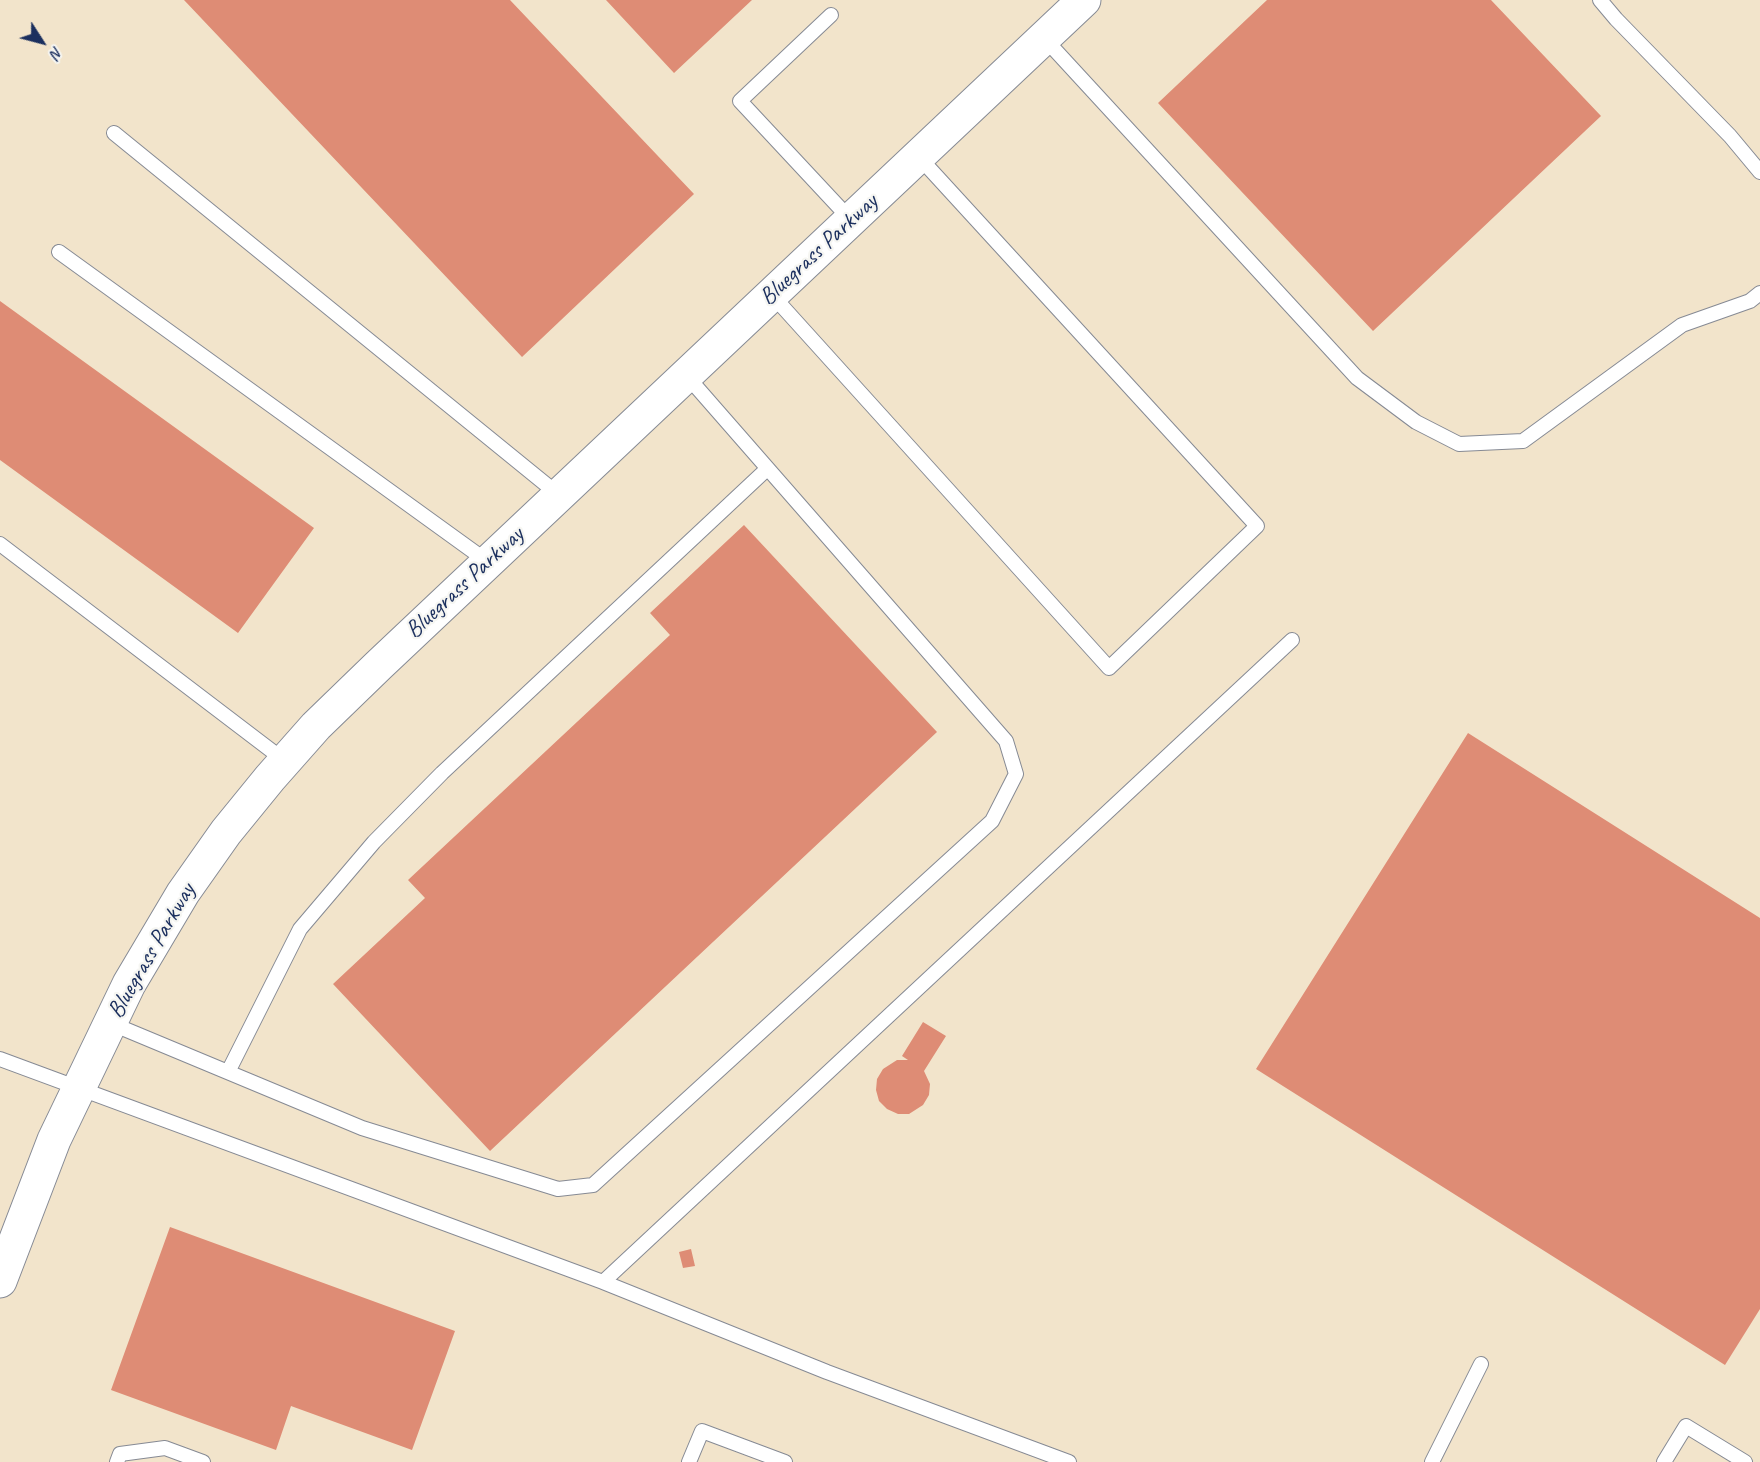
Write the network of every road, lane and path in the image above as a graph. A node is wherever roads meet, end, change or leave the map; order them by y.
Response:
1 (1084, 0) edge
2 (1600, 0) edge
3 (831, 15) dead end
4 (1044, 38) junction
5 (114, 133) dead end
6 (918, 156) junction
7 (1760, 172) edge
8 (851, 220) junction
9 (59, 252) dead end
10 (1760, 293) edge
11 (771, 295) junction
12 (686, 375) junction
13 (767, 469) junction
14 (559, 495) junction
15 (0, 544) edge
16 (488, 562) junction
17 (1292, 640) dead end
18 (285, 761) junction
19 (110, 1023) junction
20 (0, 1059) edge
21 (228, 1072) junction
22 (79, 1087) junction
23 (0, 1281) edge
24 (603, 1282) junction
25 (1481, 1364) dead end
26 (117, 1462) edge
27 (203, 1462) edge
28 (689, 1462) edge
29 (785, 1462) edge
30 (1069, 1462) edge
31 (1432, 1462) edge
32 (1664, 1462) edge
33 (1745, 1462) edge

1 - 4 street, Bluegrass Parkway
2 - 7 lane
3 - 8 lane
4 - 6 street, Bluegrass Parkway
4 - 10 lane
5 - 14 lane
6 - 8 street, Bluegrass Parkway
6 - 11 lane
8 - 11 street, Bluegrass Parkway
9 - 16 lane
11 - 12 street, Bluegrass Parkway
12 - 13 lane
12 - 14 street, Bluegrass Parkway
13 - 21 lane
13 - 21 lane
14 - 16 street, Bluegrass Parkway
15 - 18 lane
16 - 18 street, Bluegrass Parkway
17 - 24 lane
18 - 19 street, Bluegrass Parkway
19 - 21 lane
19 - 22 street, Bluegrass Parkway
20 - 22 lane
22 - 23 street, Bluegrass Parkway
22 - 24 lane
24 - 30 lane
25 - 31 lane
26 - 27 lane
28 - 29 lane
32 - 33 lane

